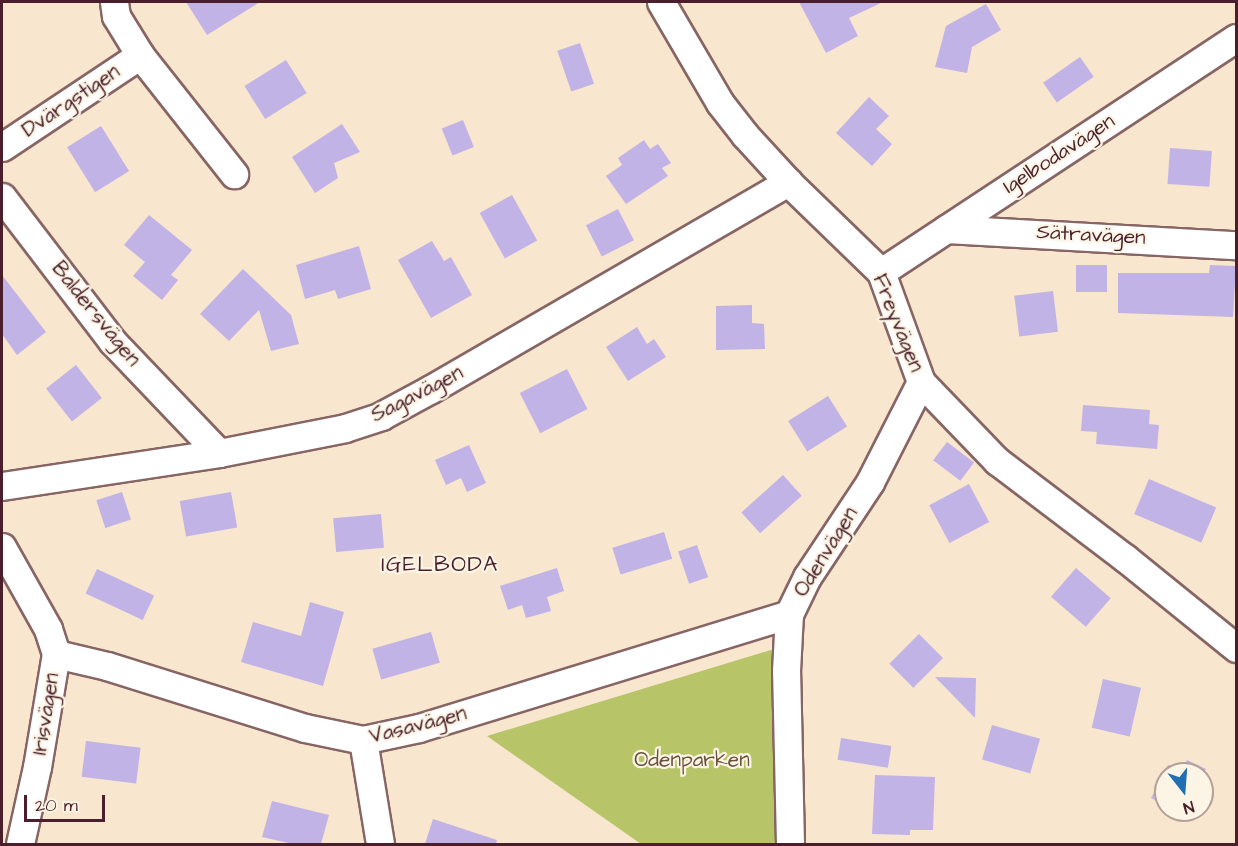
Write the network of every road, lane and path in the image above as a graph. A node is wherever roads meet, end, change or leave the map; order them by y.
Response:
1 (114, 2) edge
2 (661, 2) edge
3 (1236, 38) edge
4 (140, 55) junction
5 (2, 147) edge
6 (234, 174) dead end
7 (788, 182) junction
8 (2, 197) edge
9 (946, 228) junction
10 (1236, 245) edge
11 (881, 272) junction
12 (921, 382) junction
13 (219, 453) junction
14 (2, 486) edge
15 (2, 547) edge
16 (789, 615) junction
17 (1236, 648) edge
18 (56, 654) junction
19 (363, 740) junction
20 (21, 844) edge
21 (380, 844) edge
22 (790, 844) edge

1 - 4 street, Dvärgstigen
2 - 7 street, Freyvägen
3 - 9 street, Igelbodavägen
4 - 5 street, Dvärgstigen
4 - 6 street, Dvärgstigen
7 - 11 street, Freyvägen
7 - 13 street, Sagavägen
8 - 13 street, Baldersvägen
9 - 10 street, Sätravägen
9 - 11 street, Igelbodavägen
11 - 12 street, Freyvägen
12 - 16 street, Odenvägen
12 - 17 street, Freyvägen
13 - 14 street, Sagavägen
15 - 18 street
16 - 19 street, Vasavägen
16 - 22 street, Odenvägen
18 - 19 street, Vasavägen
18 - 20 street, Irisvägen
19 - 21 street

